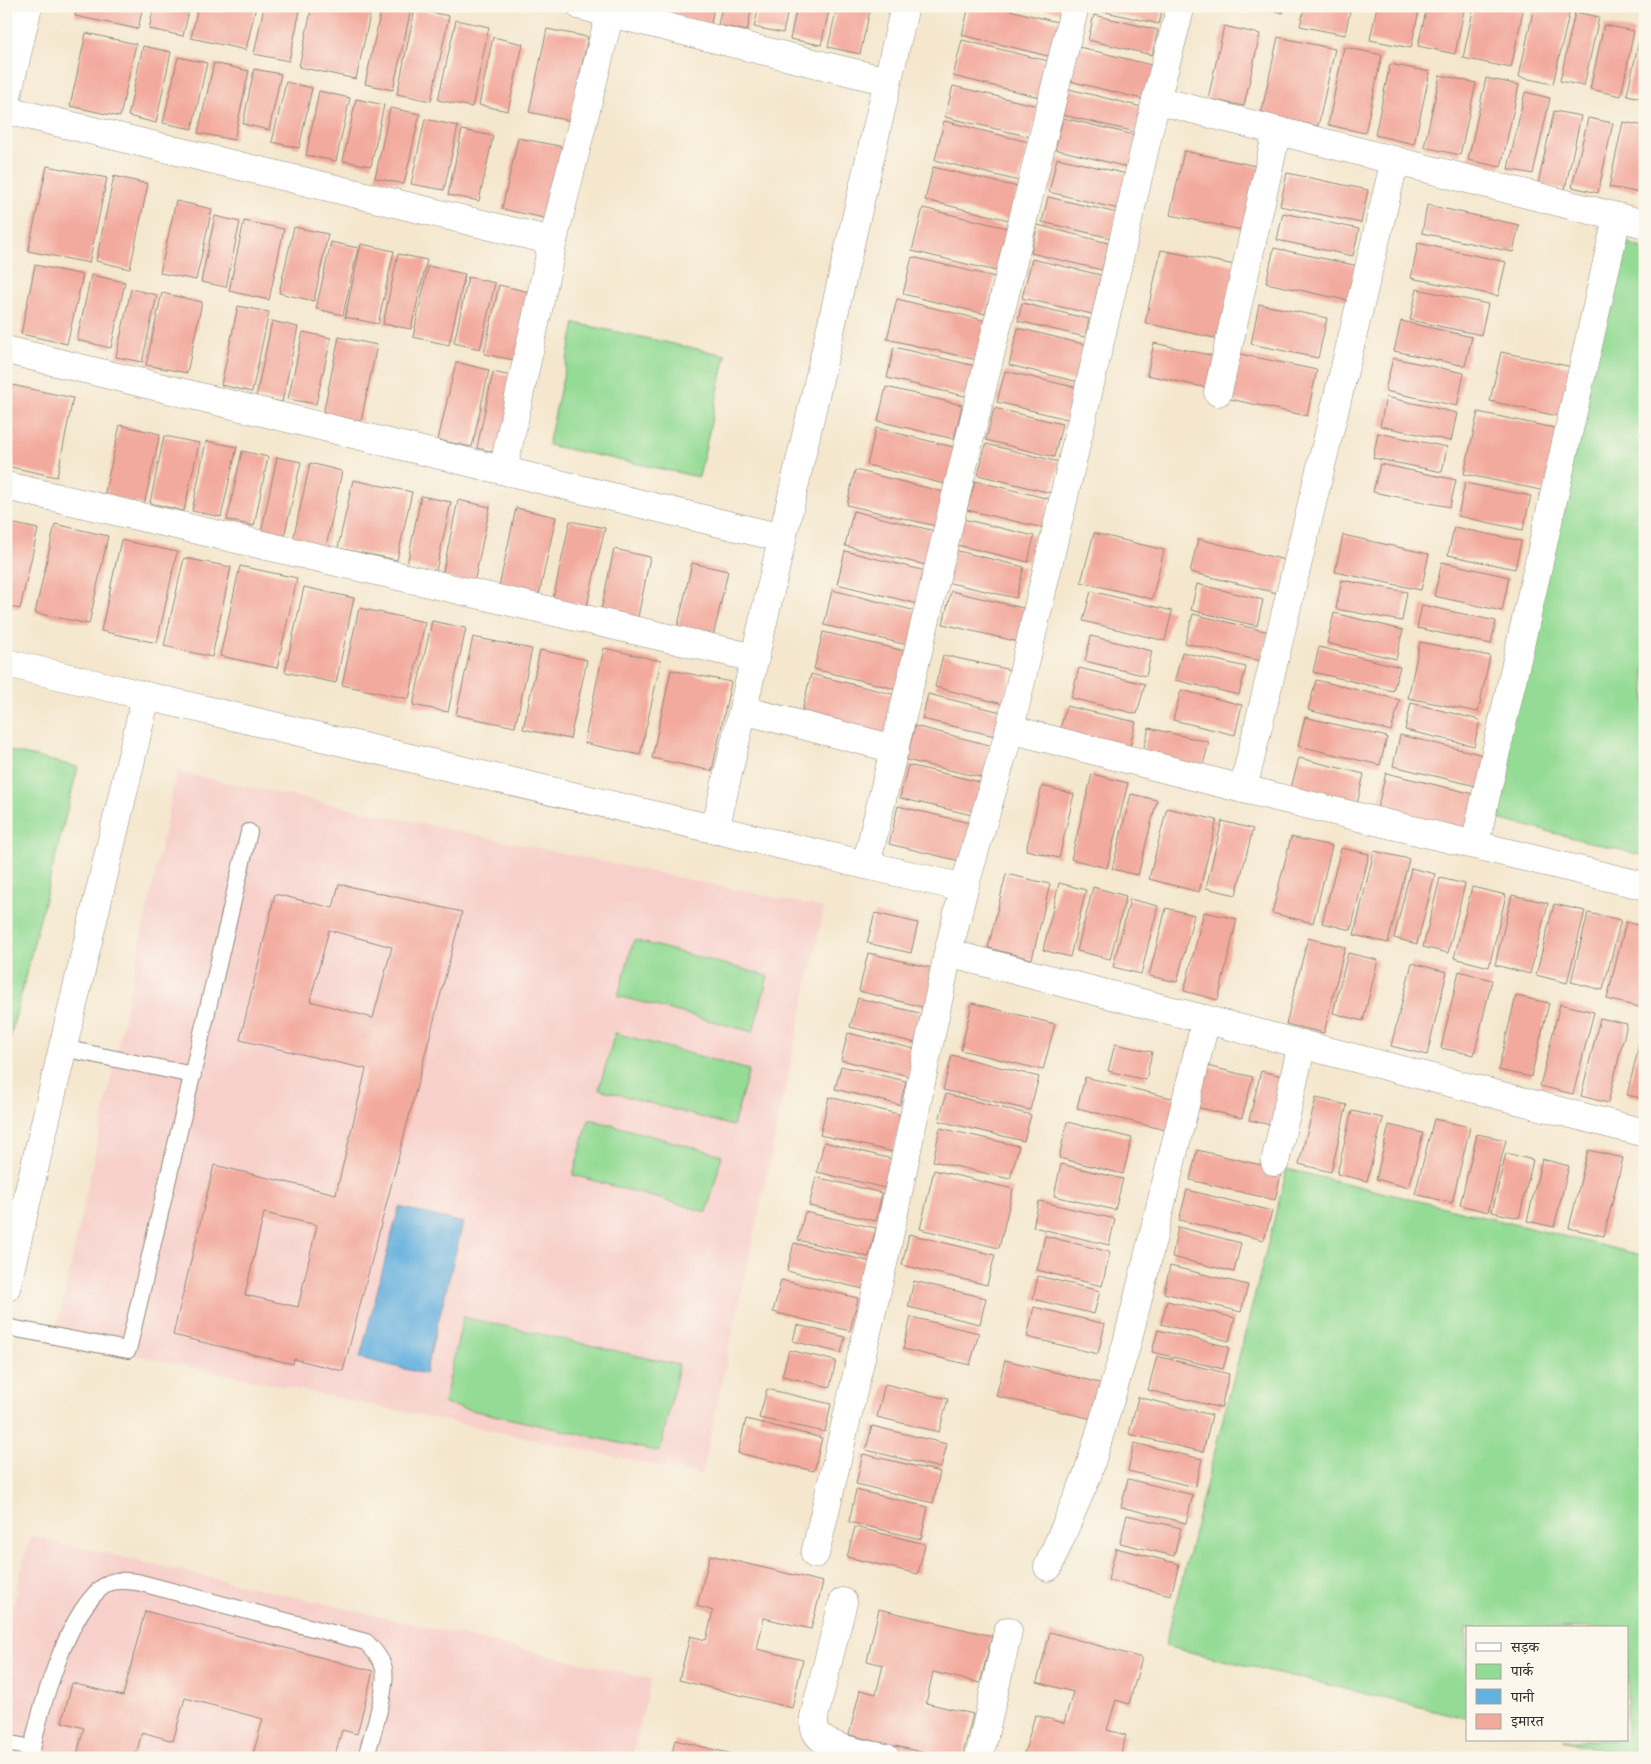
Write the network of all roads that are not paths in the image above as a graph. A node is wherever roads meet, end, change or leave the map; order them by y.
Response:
1 (28, 6) edge
2 (581, 6) edge
3 (904, 6) edge
4 (1075, 6) edge
5 (1181, 6) edge
6 (610, 13) junction
7 (888, 81) junction
8 (1156, 100) junction
9 (6, 101) edge
10 (6, 110) edge
11 (1277, 131) junction
12 (1395, 160) junction
13 (1617, 218) junction
14 (1645, 224) edge
15 (553, 241) junction
16 (6, 350) edge
17 (1218, 392) dead end
18 (503, 470) junction
19 (6, 486) edge
20 (782, 538) junction
21 (754, 658) junction
22 (6, 663) edge
23 (146, 696) junction
24 (743, 710) junction
25 (1010, 729) junction
26 (895, 749) junction
27 (1243, 789) junction
28 (716, 830) junction
29 (250, 832) dead end
30 (1475, 844) junction
31 (866, 865) junction
32 (1645, 886) edge
33 (964, 888) junction
34 (948, 953) junction
35 (1206, 1019) junction
36 (1302, 1044) junction
37 (63, 1048) junction
38 (193, 1075) junction
39 (1645, 1133) edge
40 (1275, 1162) dead end
41 (6, 1288) edge
42 (6, 1327) edge
43 (815, 1554) dead end
44 (1048, 1567) dead end
45 (843, 1602) dead end
46 (1008, 1631) dead end
47 (6, 1743) edge
48 (31, 1753) edge
49 (839, 1753) edge
50 (366, 1758) edge
51 (886, 1758) edge
52 (979, 1758) edge

1 - 9 street
2 - 6 street
3 - 7 street
4 - 26 street
5 - 8 street
6 - 7 street
6 - 15 street
7 - 20 street
8 - 11 street
8 - 25 street
10 - 15 street
11 - 12 street
11 - 17 street
12 - 13 street
12 - 27 street
13 - 14 street
13 - 30 street
15 - 18 street
16 - 18 street
18 - 20 street
19 - 21 street
20 - 21 street
21 - 24 street
22 - 23 street
23 - 28 street
23 - 37 street
24 - 26 street
24 - 28 street
25 - 27 street
25 - 33 street
26 - 31 street
27 - 30 street
28 - 31 street
29 - 38 lane
30 - 32 street
31 - 33 street
33 - 34 street
34 - 35 street
34 - 43 street
35 - 36 street
35 - 44 street
36 - 39 street
36 - 40 street
37 - 38 lane
37 - 41 street
38 - 42 lane
45 - 49 street
46 - 52 street
47 - 48 lane
48 - 50 lane
49 - 51 street

